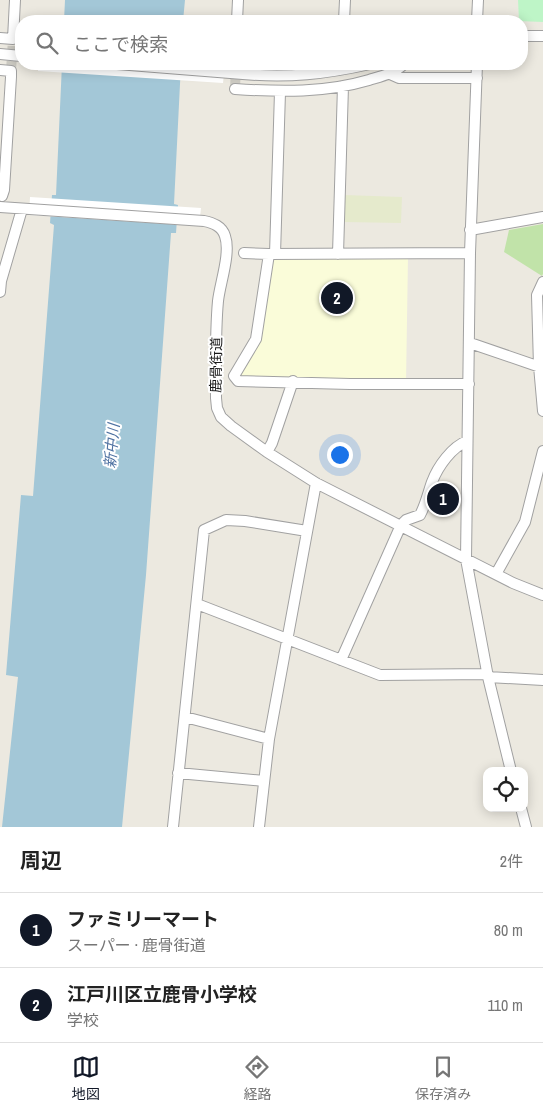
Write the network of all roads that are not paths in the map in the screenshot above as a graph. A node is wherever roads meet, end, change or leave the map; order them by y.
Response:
1 (15, 0) edge
2 (238, 0) edge
3 (345, 0) edge
4 (478, 0) edge
5 (237, 15) edge
6 (344, 15) edge
7 (477, 15) edge
8 (528, 36) edge
9 (543, 36) edge
10 (0, 38) edge
11 (0, 54) edge
12 (15, 55) edge
13 (0, 70) tunnel mouth
14 (193, 70) edge
15 (342, 70) edge
16 (396, 70) edge
17 (477, 70) edge
18 (390, 74) junction
19 (477, 78) junction
20 (343, 86) junction
21 (235, 89) dead end
22 (280, 92) junction
23 (0, 195) edge
24 (0, 207) edge
25 (26, 210) junction
26 (543, 218) edge
27 (470, 230) junction
28 (244, 253) dead end
29 (470, 253) junction
30 (272, 254) junction
31 (338, 254) junction
32 (543, 282) edge
33 (0, 292) edge
34 (540, 296) edge
35 (470, 343) junction
36 (541, 367) edge
37 (293, 381) junction
38 (469, 384) junction
39 (543, 411) edge
40 (467, 441) junction
41 (543, 451) edge
42 (267, 452) junction
43 (540, 477) edge
44 (316, 483) junction
45 (401, 525) junction
46 (306, 531) junction
47 (466, 559) junction
48 (496, 574) junction
49 (543, 595) edge
50 (197, 604) junction
51 (287, 639) junction
52 (341, 660) junction
53 (488, 675) junction
54 (543, 680) edge
55 (185, 717) junction
56 (269, 739) junction
57 (510, 767) edge
58 (178, 773) junction
59 (264, 780) junction
60 (522, 812) edge
61 (173, 827) edge
62 (259, 827) edge
63 (526, 827) edge

1 - 10 street
2 - 5 street
3 - 6 street
4 - 7 street
8 - 9 street
11 - 12 street
13 - 23 street
14 - 15 street, bridge
16 - 18 street
17 - 19 street
18 - 19 street
18 - 20 street
19 - 27 street
20 - 22 street
20 - 31 street
21 - 22 street
22 - 30 street
24 - 25 street, 鹿骨街道
25 - 33 street
25 - 42 street, 鹿骨街道
26 - 27 street
27 - 29 street
28 - 30 street
29 - 31 street
29 - 35 street
30 - 31 street
30 - 37 street
32 - 34 street
34 - 36 street
35 - 36 street
35 - 38 street
36 - 39 street
37 - 38 street
37 - 42 street
38 - 40 street
40 - 45 street
40 - 47 street
41 - 43 street
42 - 44 street, 鹿骨街道
43 - 48 street
44 - 45 street, 鹿骨街道
44 - 46 street
45 - 47 street, 鹿骨街道
45 - 52 street
46 - 50 street
46 - 51 street
47 - 48 street, 鹿骨街道
47 - 53 street
48 - 49 street, 鹿骨街道
50 - 51 street
50 - 55 street
51 - 52 street
51 - 56 street
52 - 53 street
53 - 54 street
53 - 57 street
55 - 56 street
55 - 58 street
56 - 59 street
58 - 59 street
58 - 61 street
59 - 62 street
60 - 63 street

